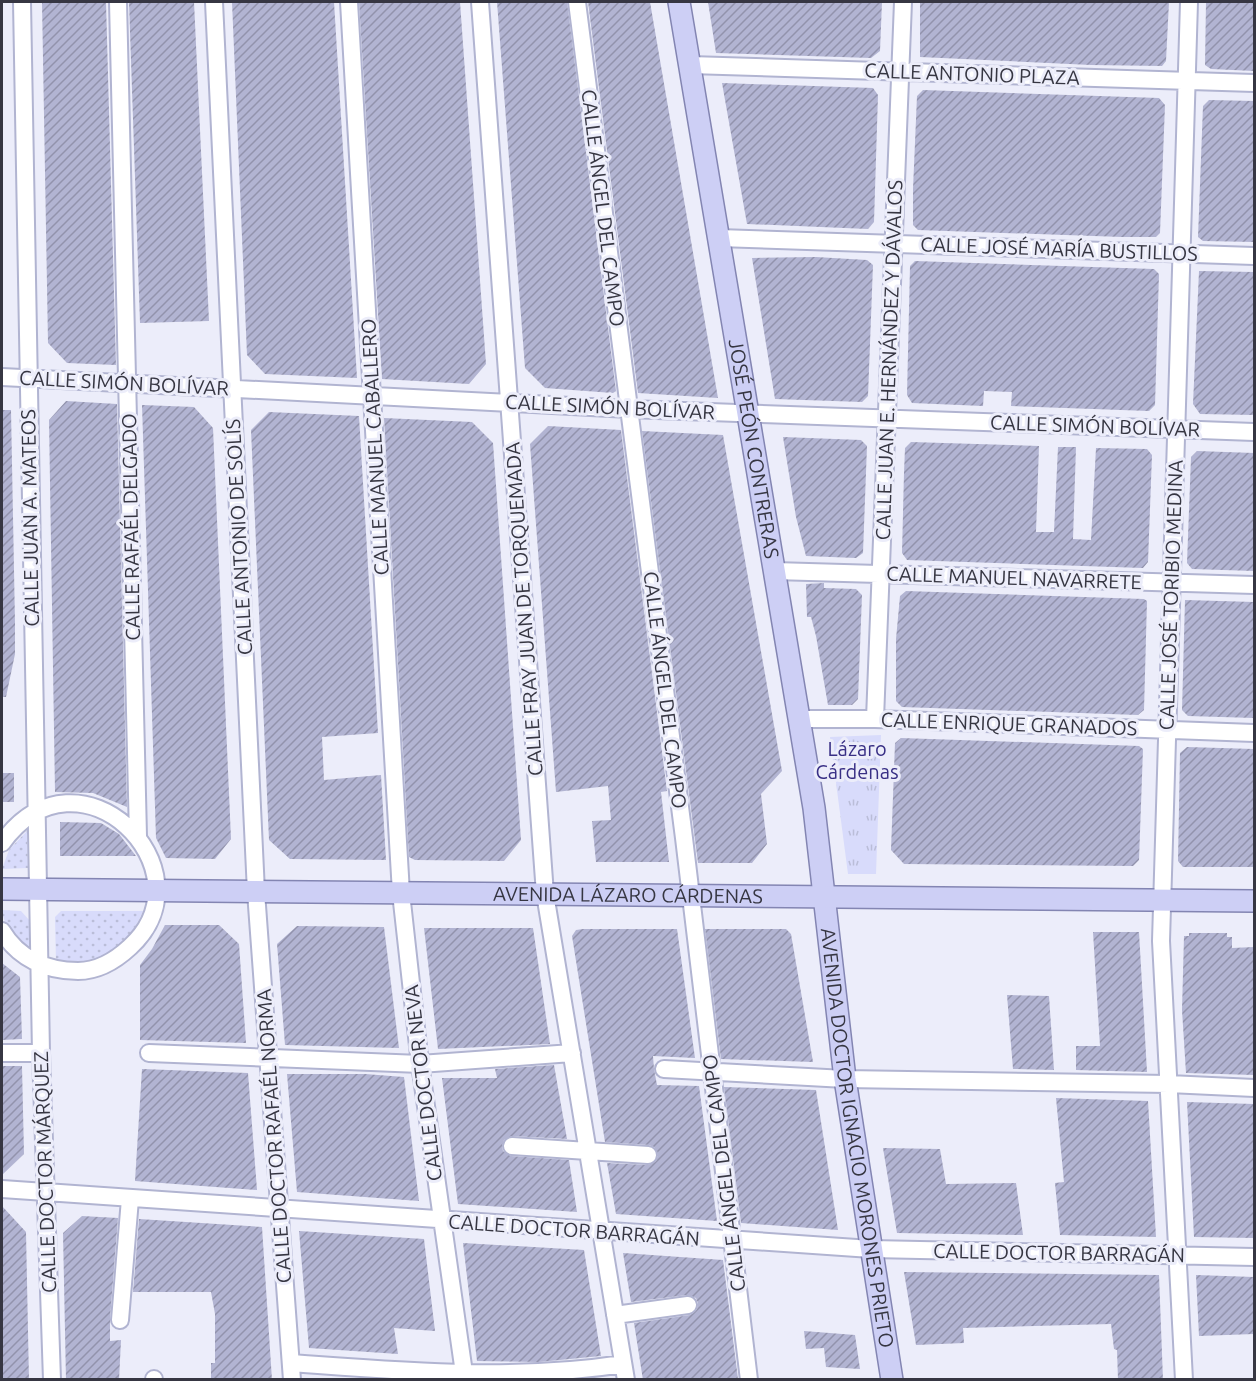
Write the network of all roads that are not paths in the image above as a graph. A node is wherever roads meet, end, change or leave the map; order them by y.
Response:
1 (22, 2) edge
2 (118, 2) edge
3 (214, 2) edge
4 (349, 2) edge
5 (480, 2) edge
6 (577, 2) edge
7 (679, 2) edge
8 (903, 2) edge
9 (1189, 2) edge
10 (690, 64) junction
11 (900, 71) junction
12 (1186, 81) junction
13 (1254, 83) edge
14 (719, 238) junction
15 (893, 243) junction
16 (1181, 254) junction
17 (1254, 256) edge
18 (2, 377) edge
19 (27, 378) junction
20 (127, 384) junction
21 (232, 388) junction
22 (372, 395) junction
23 (509, 403) junction
24 (629, 409) junction
25 (748, 413) junction
26 (886, 418) junction
27 (1176, 429) junction
28 (1254, 432) edge
29 (774, 571) junction
30 (880, 574) junction
31 (1171, 583) junction
32 (1254, 585) edge
33 (799, 719) junction
34 (874, 719) junction
35 (1167, 730) junction
36 (1254, 732) edge
37 (37, 811) junction
38 (138, 836) junction
39 (2, 843) edge
40 (2, 889) edge
41 (39, 890) junction
42 (156, 891) junction
43 (256, 892) junction
44 (401, 893) junction
45 (545, 894) junction
46 (691, 896) junction
47 (823, 897) junction
48 (1162, 900) junction
49 (1254, 901) edge
50 (2, 931) edge
51 (40, 965) junction
52 (2, 1053) edge
53 (41, 1053) junction
54 (149, 1053) dead end
55 (572, 1053) junction
56 (268, 1058) junction
57 (420, 1064) junction
58 (664, 1069) dead end
59 (713, 1072) junction
60 (845, 1079) junction
61 (1169, 1084) junction
62 (1254, 1088) edge
63 (512, 1146) dead end
64 (588, 1151) junction
65 (648, 1155) dead end
66 (2, 1189) edge
67 (44, 1192) junction
68 (130, 1199) junction
69 (280, 1210) junction
70 (440, 1221) junction
71 (601, 1231) junction
72 (731, 1240) junction
73 (871, 1249) junction
74 (1178, 1256) junction
75 (1254, 1257) edge
76 (688, 1305) dead end
77 (615, 1315) junction
78 (120, 1320) dead end
79 (291, 1372) edge
80 (624, 1372) edge
81 (465, 1378) edge
82 (52, 1380) edge
83 (749, 1380) edge
84 (892, 1380) edge
85 (1184, 1380) edge

1 - 19 street, CALLE JUAN A. MATEOS
2 - 20 street, CALLE RAFAÉL DELGADO
3 - 21 street, CALLE ANTONIO DE SOLÍS
4 - 22 street, CALLE MANUEL CABALLERO
5 - 23 street, CALLE FRAY JUAN DE TORQUEMADA
6 - 24 street, CALLE ÁNGEL DEL CAMPO
7 - 10 main road, JOSÉ PEÓN CONTRERAS
8 - 11 street, CALLE JUAN E. HERNÁNDEZ Y DÁVALOS
9 - 12 street, CALLE JOSÉ TORIBIO MEDINA
10 - 11 street, CALLE ANTONIO PLAZA
10 - 14 main road, JOSÉ PEÓN CONTRERAS
11 - 12 street, CALLE ANTONIO PLAZA
11 - 15 street, CALLE JUAN E. HERNÁNDEZ Y DÁVALOS
12 - 13 street, CALLE ANTONIO PLAZA
12 - 16 street, CALLE JOSÉ TORIBIO MEDINA
14 - 15 street, CALLE JOSÉ MARÍA BUSTILLOS
14 - 25 main road, JOSÉ PEÓN CONTRERAS
15 - 16 street, CALLE JOSÉ MARÍA BUSTILLOS
15 - 26 street, CALLE JUAN E. HERNÁNDEZ Y DÁVALOS
16 - 17 street, CALLE JOSÉ MARÍA BUSTILLOS
16 - 27 street, CALLE JOSÉ TORIBIO MEDINA
18 - 19 street, CALLE SIMÓN BOLÍVAR
19 - 20 street, CALLE SIMÓN BOLÍVAR
19 - 37 street, CALLE JUAN A. MATEOS
20 - 21 street, CALLE SIMÓN BOLÍVAR
20 - 38 street, CALLE RAFAÉL DELGADO
21 - 22 street, CALLE SIMÓN BOLÍVAR
21 - 43 street, CALLE ANTONIO DE SOLÍS
22 - 23 street, CALLE SIMÓN BOLÍVAR
22 - 44 street, CALLE MANUEL CABALLERO
23 - 24 street, CALLE SIMÓN BOLÍVAR
23 - 45 street, CALLE FRAY JUAN DE TORQUEMADA
24 - 25 street, CALLE SIMÓN BOLÍVAR
24 - 46 street, CALLE ÁNGEL DEL CAMPO
25 - 26 street, CALLE SIMÓN BOLÍVAR
25 - 29 main road, JOSÉ PEÓN CONTRERAS
26 - 27 street, CALLE SIMÓN BOLÍVAR
26 - 30 street, CALLE JUAN E. HERNÁNDEZ Y DÁVALOS
27 - 28 street, CALLE SIMÓN BOLÍVAR
27 - 31 street, CALLE JOSÉ TORIBIO MEDINA
29 - 30 street, CALLE MANUEL NAVARRETE
29 - 33 main road, JOSÉ PEÓN CONTRERAS
30 - 31 street, CALLE MANUEL NAVARRETE
30 - 34 street, CALLE JUAN E. HERNÁNDEZ Y DÁVALOS
31 - 32 street, CALLE MANUEL NAVARRETE
31 - 35 street, CALLE JOSÉ TORIBIO MEDINA
33 - 34 street, CALLE ENRIQUE GRANADOS
33 - 47 main road, JOSÉ PEÓN CONTRERAS
34 - 35 street, CALLE ENRIQUE GRANADOS
35 - 36 street, CALLE ENRIQUE GRANADOS
35 - 48 street, CALLE JOSÉ TORIBIO MEDINA
37 - 38 street
37 - 39 street
37 - 41 street, CALLE JUAN A. MATEOS
38 - 42 street
40 - 41 main road, AVENIDA LÁZARO CÁRDENAS
41 - 42 main road, AVENIDA LÁZARO CÁRDENAS
41 - 51 street, CALLE DOCTOR MÁRQUEZ
42 - 43 main road, AVENIDA LÁZARO CÁRDENAS
42 - 51 street
43 - 44 main road, AVENIDA LÁZARO CÁRDENAS
43 - 56 street, CALLE DOCTOR RAFAÉL NORMA
44 - 45 main road, AVENIDA LÁZARO CÁRDENAS
44 - 57 street, CALLE DOCTOR NEVA
45 - 46 main road, AVENIDA LÁZARO CÁRDENAS
45 - 55 street, CALLE FRAY JUAN DE TORQUEMADA
46 - 47 main road, AVENIDA LÁZARO CÁRDENAS
46 - 59 street, CALLE ÁNGEL DEL CAMPO
47 - 48 main road, AVENIDA LÁZARO CÁRDENAS
47 - 60 main road, AVENIDA DOCTOR IGNACIO MORONES PRIETO
48 - 49 main road, AVENIDA LÁZARO CÁRDENAS
48 - 61 street, CALLE JOSÉ TORIBIO MEDINA
50 - 51 street
51 - 53 street, CALLE DOCTOR MÁRQUEZ
52 - 53 street
53 - 67 street, CALLE DOCTOR MÁRQUEZ
54 - 56 street
55 - 57 street
55 - 64 street, CALLE FRAY JUAN DE TORQUEMADA
56 - 57 street
56 - 69 street, CALLE DOCTOR RAFAÉL NORMA
57 - 70 street, CALLE DOCTOR NEVA
58 - 59 street
59 - 60 street
59 - 72 street, CALLE ÁNGEL DEL CAMPO
60 - 61 street
60 - 73 main road, AVENIDA DOCTOR IGNACIO MORONES PRIETO
61 - 62 street
61 - 74 street, CALLE JOSÉ TORIBIO MEDINA
63 - 64 street
64 - 65 street
64 - 71 street, CALLE FRAY JUAN DE TORQUEMADA
66 - 67 street, CALLE DOCTOR BARRAGÁN
67 - 68 street, CALLE DOCTOR BARRAGÁN
67 - 82 street, CALLE DOCTOR MÁRQUEZ
68 - 69 street, CALLE DOCTOR BARRAGÁN
68 - 78 street
69 - 70 street, CALLE DOCTOR BARRAGÁN
69 - 79 street, CALLE DOCTOR RAFAÉL NORMA
70 - 71 street, CALLE DOCTOR BARRAGÁN
70 - 81 street, CALLE DOCTOR NEVA
71 - 72 street, CALLE DOCTOR BARRAGÁN
71 - 77 street, CALLE FRAY JUAN DE TORQUEMADA
72 - 73 street, CALLE DOCTOR BARRAGÁN
72 - 83 street, CALLE ÁNGEL DEL CAMPO
73 - 74 street, CALLE DOCTOR BARRAGÁN
73 - 84 main road, AVENIDA DOCTOR IGNACIO MORONES PRIETO
74 - 75 street, CALLE DOCTOR BARRAGÁN
74 - 85 street, CALLE JOSÉ TORIBIO MEDINA
76 - 77 street
77 - 80 street, CALLE FRAY JUAN DE TORQUEMADA
79 - 81 street
80 - 81 street

